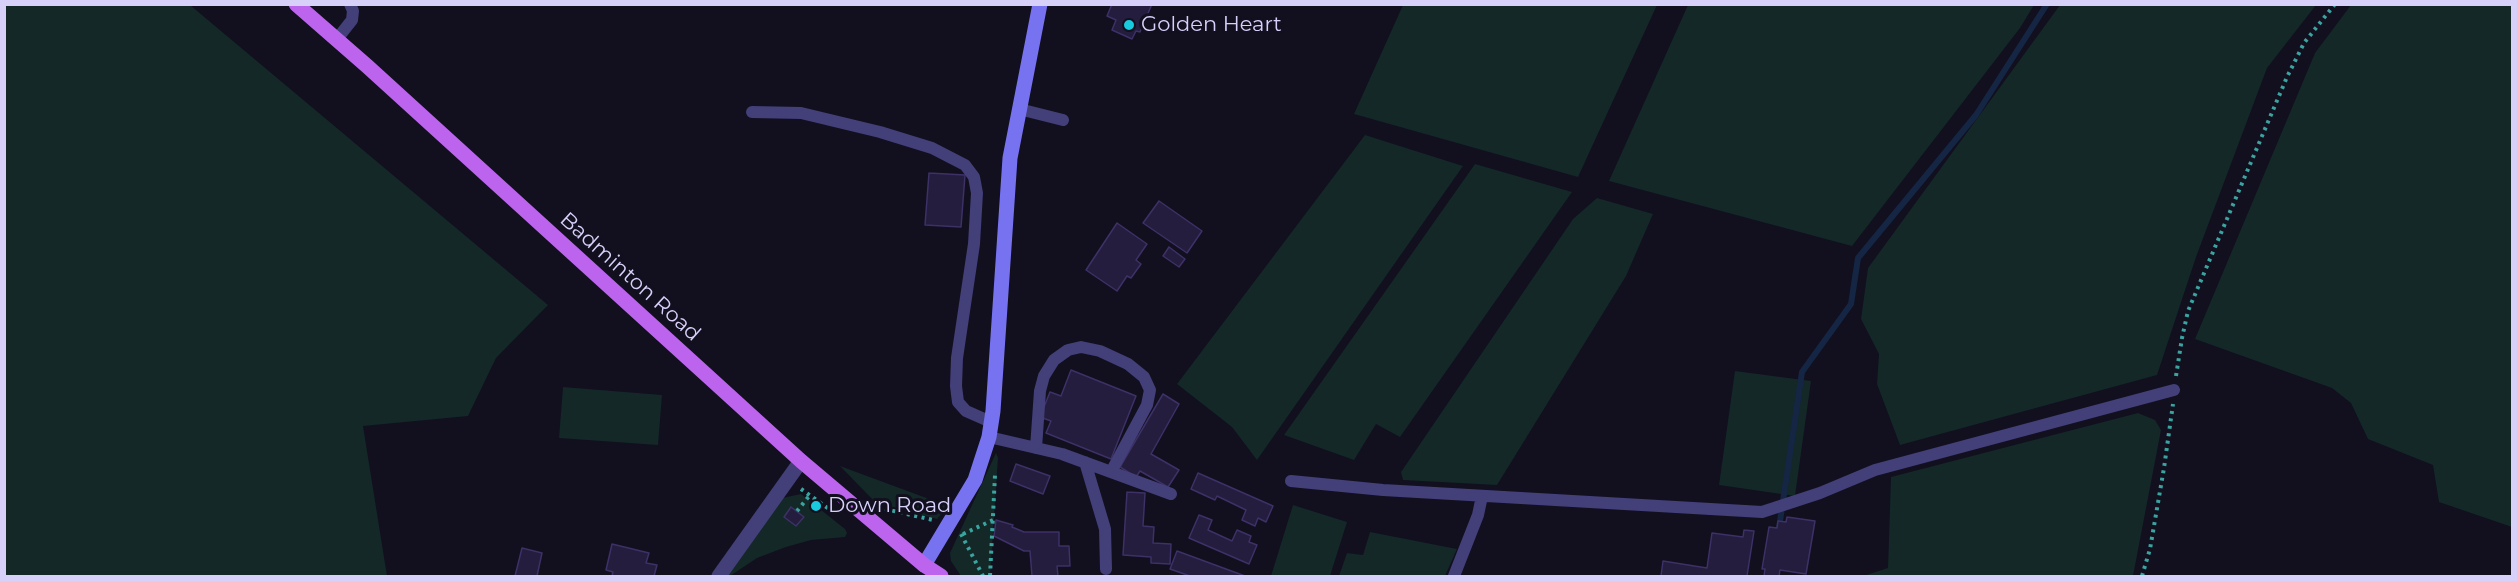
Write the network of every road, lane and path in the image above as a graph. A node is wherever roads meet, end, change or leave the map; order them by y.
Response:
1 (296, 4) edge
2 (350, 4) edge
3 (1040, 4) edge
4 (2335, 4) edge
5 (338, 39) junction
6 (1019, 109) junction
7 (752, 112) dead end
8 (1063, 120) dead end
9 (2174, 390) junction
10 (990, 430) junction
11 (1036, 448) junction
12 (801, 461) junction
13 (1085, 462) junction
14 (996, 468) dead end
15 (1111, 472) junction
16 (1291, 481) dead end
17 (1171, 494) dead end
18 (810, 495) dead end
19 (1482, 496) junction
20 (876, 507) dead end
21 (797, 511) dead end
22 (993, 520) junction
23 (948, 524) junction
24 (962, 534) junction
25 (924, 565) junction
26 (1106, 569) dead end
27 (720, 576) edge
28 (941, 576) edge
29 (983, 576) edge
30 (990, 576) edge
31 (1454, 576) edge
32 (2142, 576) edge

1 - 5 main road, Badminton Road
2 - 5 lane
3 - 6 street
4 - 9 path
5 - 12 main road, Badminton Road
6 - 8 lane
6 - 10 street
7 - 10 lane
9 - 19 lane
9 - 32 path
10 - 11 lane
10 - 23 street
11 - 13 lane
11 - 15 lane
12 - 25 main road, Badminton Road
12 - 27 street
13 - 15 lane
13 - 26 lane
14 - 22 path
15 - 17 lane
16 - 19 lane
18 - 21 path
19 - 31 lane
20 - 23 path
22 - 24 path
22 - 30 path
23 - 24 path
23 - 25 street
24 - 29 path
25 - 28 main road, Badminton Road

